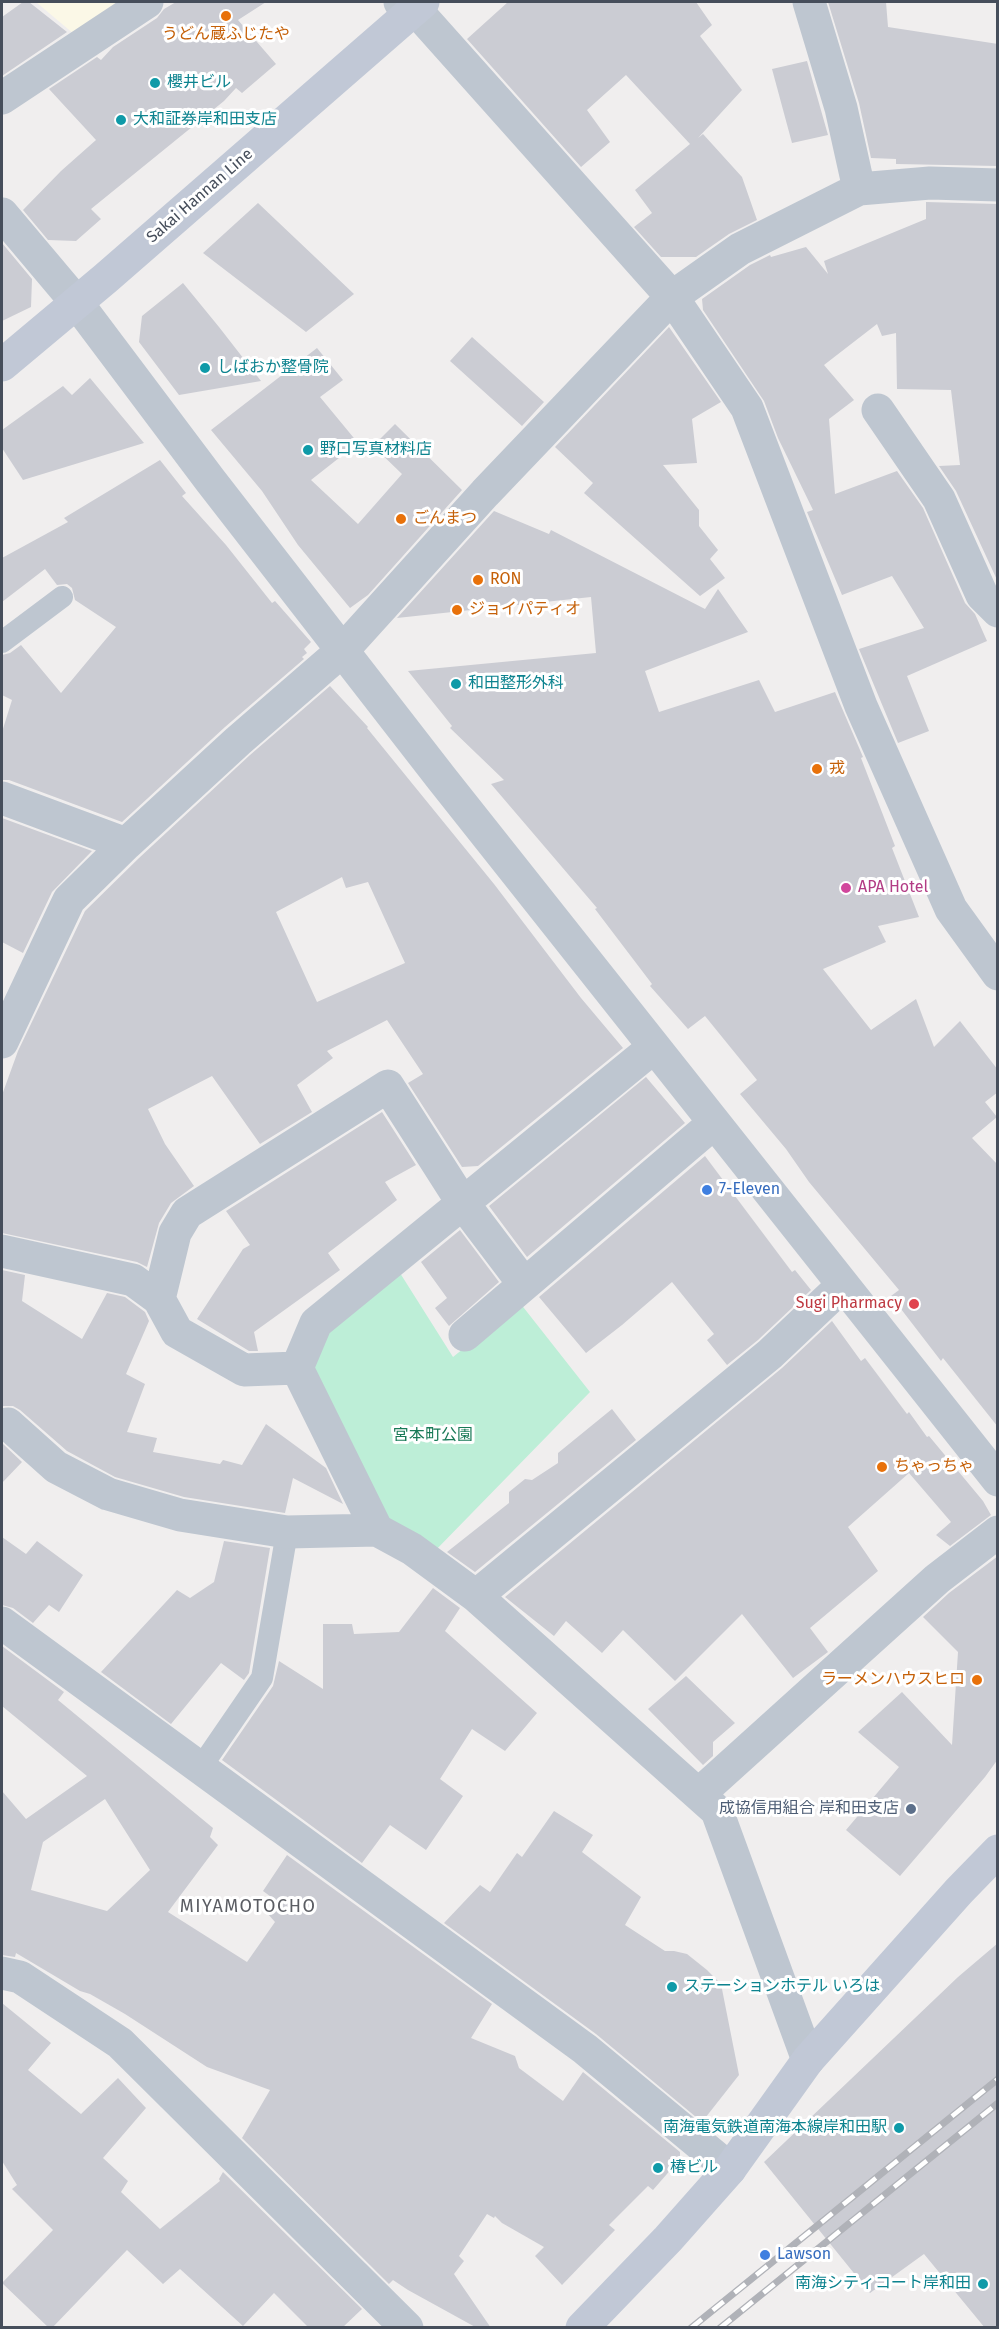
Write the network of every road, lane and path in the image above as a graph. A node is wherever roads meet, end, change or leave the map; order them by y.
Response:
1 (147, 2) edge
2 (809, 2) edge
3 (413, 4) edge
4 (2, 98) edge
5 (998, 185) edge
6 (859, 189) junction
7 (2, 214) edge
8 (672, 297) junction
9 (77, 303) junction
10 (2, 365) edge
11 (878, 410) dead end
12 (62, 597) dead end
13 (998, 611) edge
14 (2, 642) edge
15 (343, 650) junction
16 (2, 798) edge
17 (126, 844) junction
18 (998, 974) edge
19 (2, 1042) edge
20 (654, 1047) junction
21 (714, 1123) junction
22 (462, 1202) junction
23 (2, 1251) edge
24 (524, 1284) junction
25 (843, 1286) junction
26 (159, 1299) junction
27 (465, 1335) dead end
28 (297, 1368) junction
29 (2, 1425) edge
30 (998, 1480) edge
31 (377, 1530) junction
32 (286, 1532) junction
33 (998, 1532) edge
34 (476, 1596) junction
35 (2, 1623) edge
36 (201, 1767) junction
37 (699, 1794) junction
38 (998, 1851) edge
39 (2, 1973) edge
40 (808, 2060) junction
41 (730, 2169) junction
42 (407, 2328) edge
43 (582, 2328) edge

1 - 4 street
2 - 6 street
3 - 8 street
3 - 9 street, Sakai Hannan Line
5 - 6 street
6 - 8 street
7 - 9 street
8 - 15 street
8 - 18 street
9 - 10 street, Sakai Hannan Line
9 - 15 street
11 - 13 street
12 - 14 lane
15 - 17 street
15 - 20 street
16 - 17 street
17 - 19 street
20 - 21 street
20 - 22 street
21 - 24 street
21 - 25 street
22 - 24 street
22 - 26 street
22 - 28 street
23 - 26 street
24 - 27 street
25 - 30 street
25 - 34 street
26 - 28 street
28 - 31 street
29 - 32 street
31 - 32 street
31 - 34 street
32 - 36 lane
33 - 37 street
34 - 37 street
35 - 36 street
36 - 41 street
37 - 40 street
38 - 40 street
39 - 42 street
40 - 41 street
41 - 43 street

